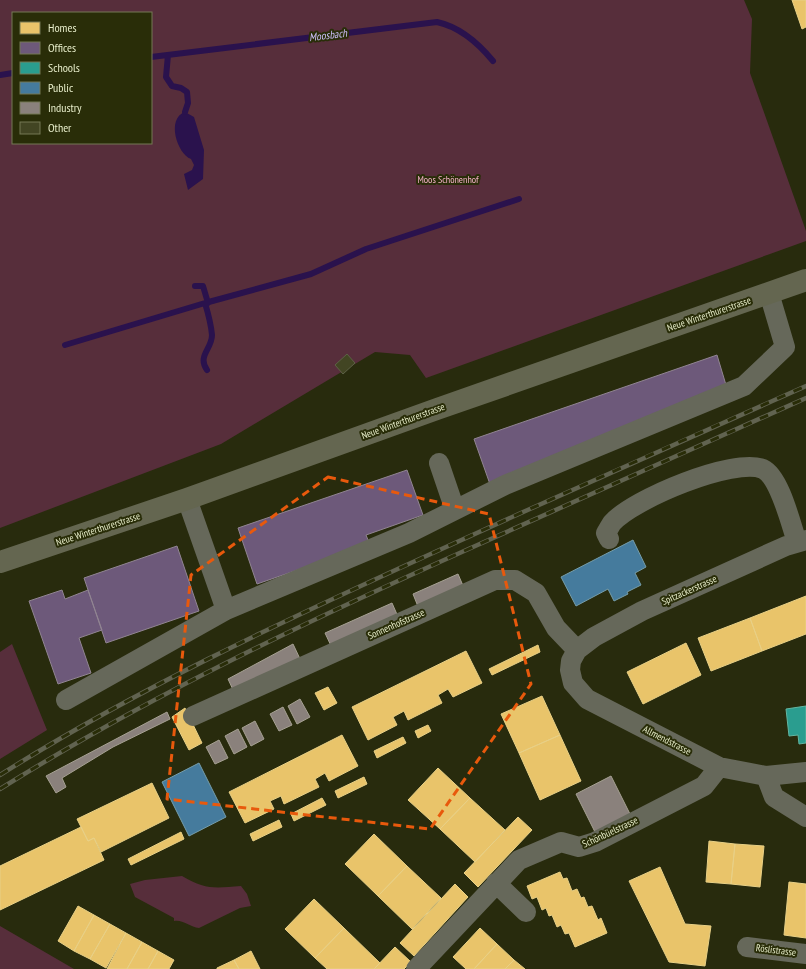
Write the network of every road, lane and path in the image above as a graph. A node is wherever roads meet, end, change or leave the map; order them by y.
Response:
1 (806, 280) edge
2 (769, 293) junction
3 (439, 463) dead end
4 (187, 499) junction
5 (455, 510) junction
6 (609, 539) dead end
7 (802, 541) edge
8 (0, 562) edge
9 (226, 610) junction
10 (577, 650) junction
11 (66, 700) dead end
12 (193, 716) dead end
13 (719, 766) junction
14 (806, 772) edge
15 (766, 776) junction
16 (806, 817) edge
17 (496, 883) junction
18 (526, 912) dead end
19 (747, 947) dead end
20 (806, 954) edge
21 (416, 969) edge

1 - 2 main road, Neue Winterthurerstrasse
2 - 4 main road, Neue Winterthurerstrasse
2 - 5 street
3 - 5 street
4 - 8 main road, Neue Winterthurerstrasse
4 - 9 street
5 - 9 street
6 - 7 street
7 - 10 street, Spitzackerstrasse
9 - 11 street
10 - 12 street, Sonnenhofstrasse
10 - 13 street, Allmendstrasse
13 - 15 street, Allmendstrasse
13 - 17 street, Schönbüelstrasse
14 - 15 street, Allmendstrasse
15 - 16 street
17 - 18 street
17 - 21 street, Schönbüelstrasse
19 - 20 street, Röslistrasse

